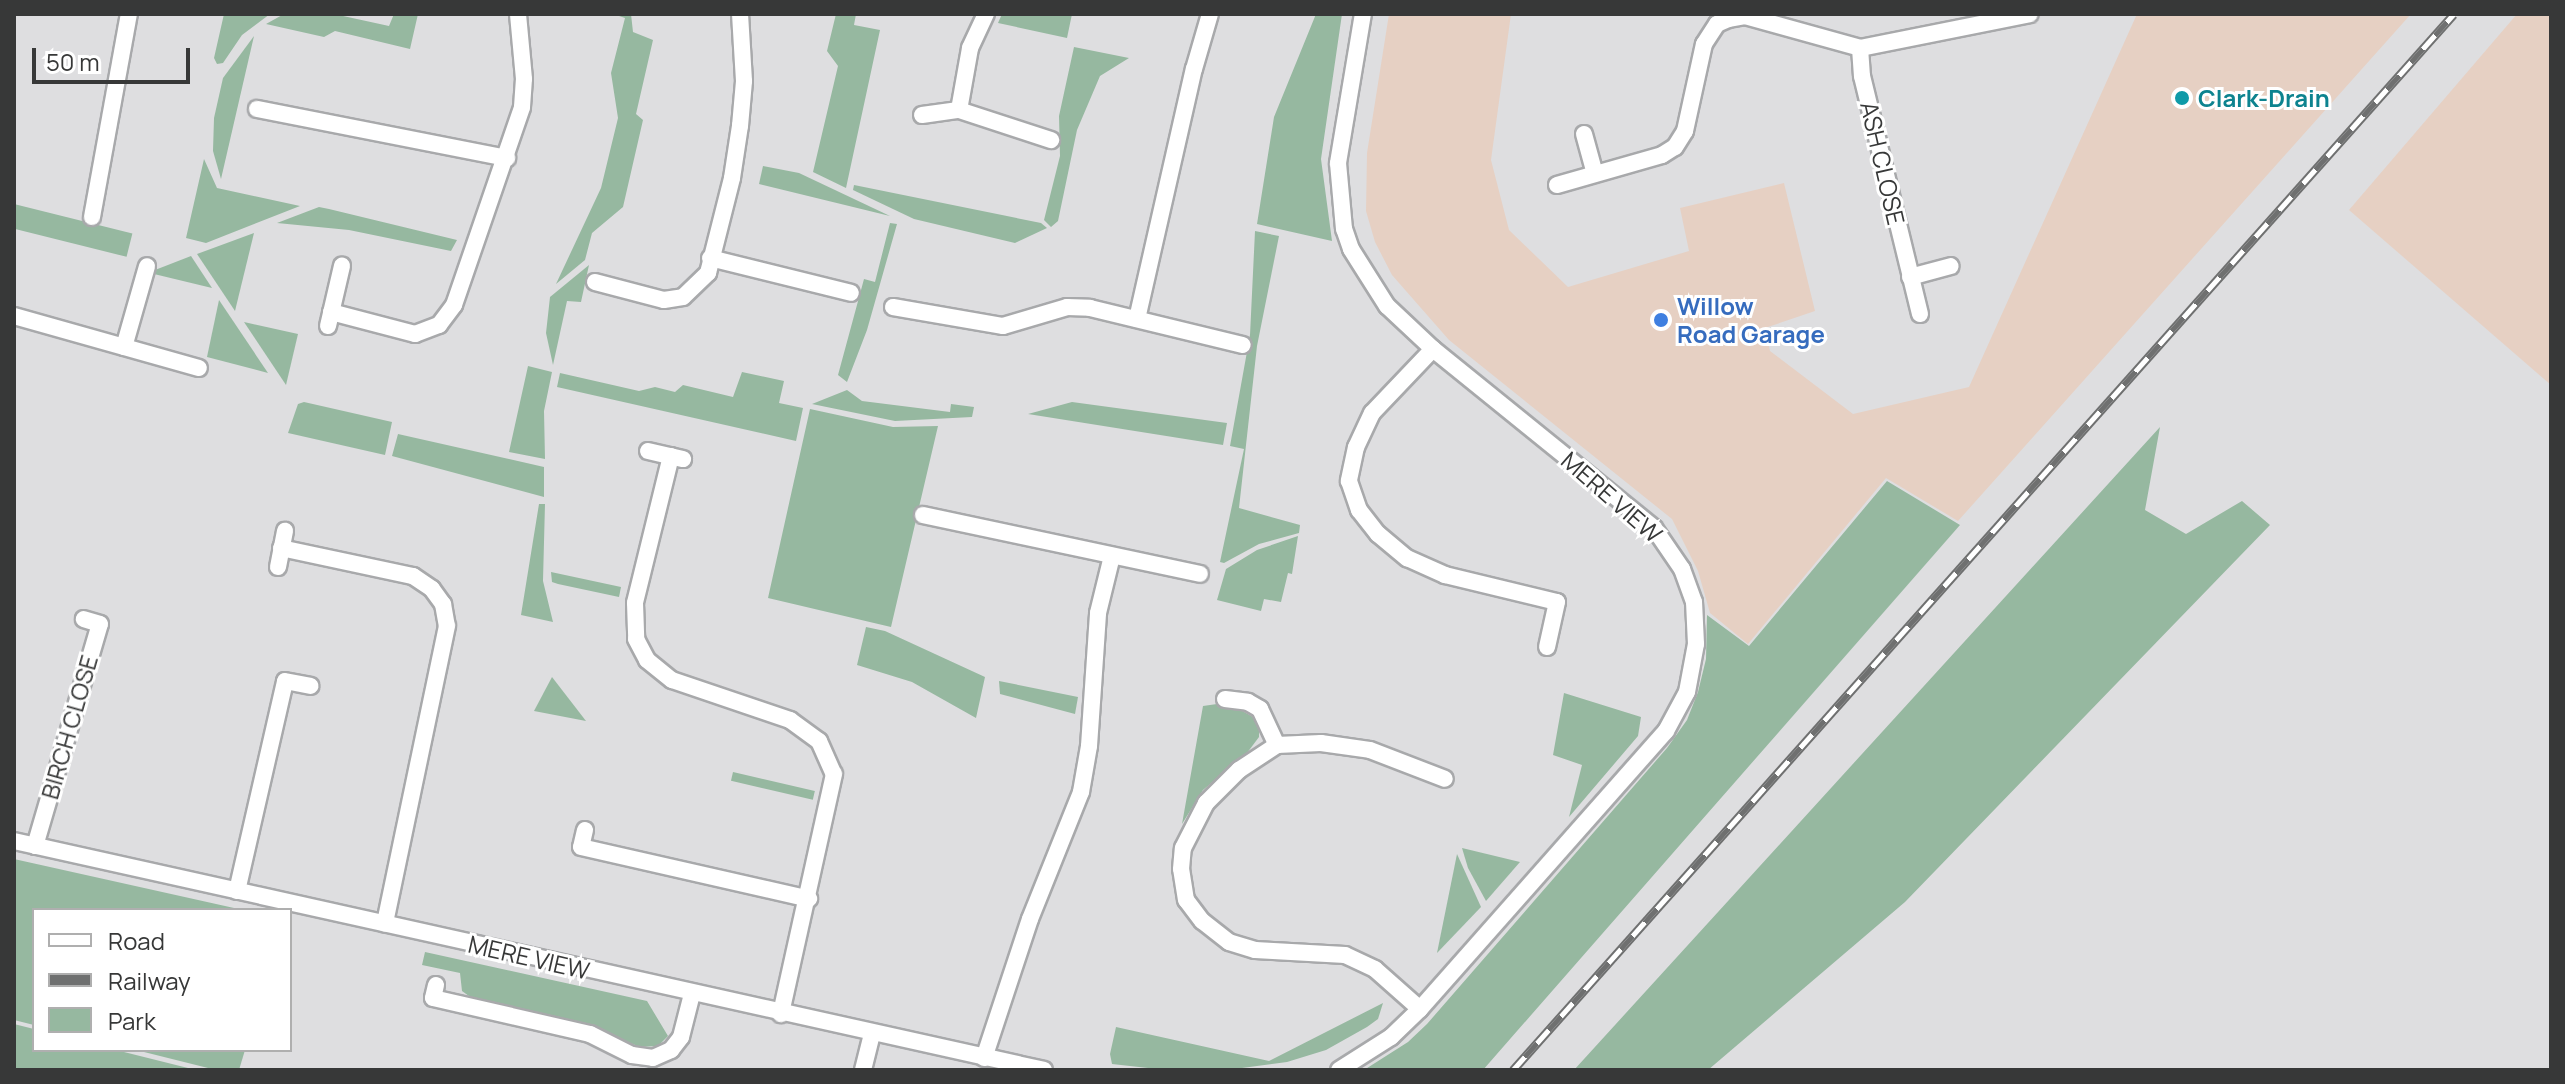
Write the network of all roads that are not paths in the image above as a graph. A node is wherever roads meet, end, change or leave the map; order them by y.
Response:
1 (129, 14) edge
2 (518, 14) edge
3 (740, 14) edge
4 (986, 14) edge
5 (1210, 14) edge
6 (1363, 14) edge
7 (2030, 14) edge
8 (1860, 48) junction
9 (257, 109) dead end
10 (959, 110) junction
11 (922, 115) dead end
12 (1584, 134) dead end
13 (1051, 140) dead end
14 (507, 158) junction
15 (1595, 174) junction
16 (1557, 185) dead end
17 (92, 217) dead end
18 (710, 258) junction
19 (147, 266) dead end
20 (342, 266) dead end
21 (1951, 266) dead end
22 (1910, 277) junction
23 (595, 282) dead end
24 (851, 293) dead end
25 (893, 307) dead end
26 (1920, 314) dead end
27 (14, 316) edge
28 (1137, 319) junction
29 (1243, 345) dead end
30 (124, 347) junction
31 (1433, 349) junction
32 (199, 368) dead end
33 (648, 451) dead end
34 (923, 515) dead end
35 (285, 531) dead end
36 (281, 548) junction
37 (1112, 556) junction
38 (278, 567) dead end
39 (1200, 574) dead end
40 (84, 619) dead end
41 (1547, 647) dead end
42 (311, 686) dead end
43 (1225, 699) dead end
44 (1277, 745) junction
45 (1445, 779) dead end
46 (585, 830) dead end
47 (14, 841) edge
48 (35, 846) junction
49 (237, 891) junction
50 (809, 899) junction
51 (385, 924) junction
52 (436, 985) dead end
53 (692, 994) junction
54 (1420, 1009) junction
55 (781, 1014) junction
56 (872, 1033) junction
57 (984, 1058) junction
58 (863, 1070) edge
59 (1044, 1070) edge
60 (1339, 1070) edge

1 - 17 street
2 - 14 street
3 - 18 street
4 - 10 street
5 - 28 street
6 - 31 street, MERE VIEW
7 - 8 street
8 - 15 street
8 - 22 street, ASH CLOSE
9 - 14 street
10 - 11 street
10 - 13 street
12 - 15 street
14 - 20 street
15 - 16 street
18 - 23 street
18 - 24 street
19 - 30 street
21 - 22 street
22 - 26 street, ASH CLOSE
25 - 28 street
27 - 30 street
28 - 29 street
30 - 32 street
31 - 41 street
31 - 54 street, MERE VIEW
33 - 50 street
34 - 37 street
35 - 36 street
36 - 38 street
36 - 51 street
37 - 39 street
37 - 57 street
40 - 48 street, BIRCH CLOSE
42 - 49 street
43 - 44 street
44 - 45 street
44 - 54 street
46 - 50 street
47 - 48 street, MERE VIEW
48 - 49 street, MERE VIEW
49 - 51 street, MERE VIEW
50 - 55 street
51 - 53 street, MERE VIEW
52 - 53 street
53 - 55 street, MERE VIEW
54 - 60 street, MERE VIEW
55 - 56 street, MERE VIEW
56 - 57 street, MERE VIEW
56 - 58 street
57 - 59 street, MERE VIEW

